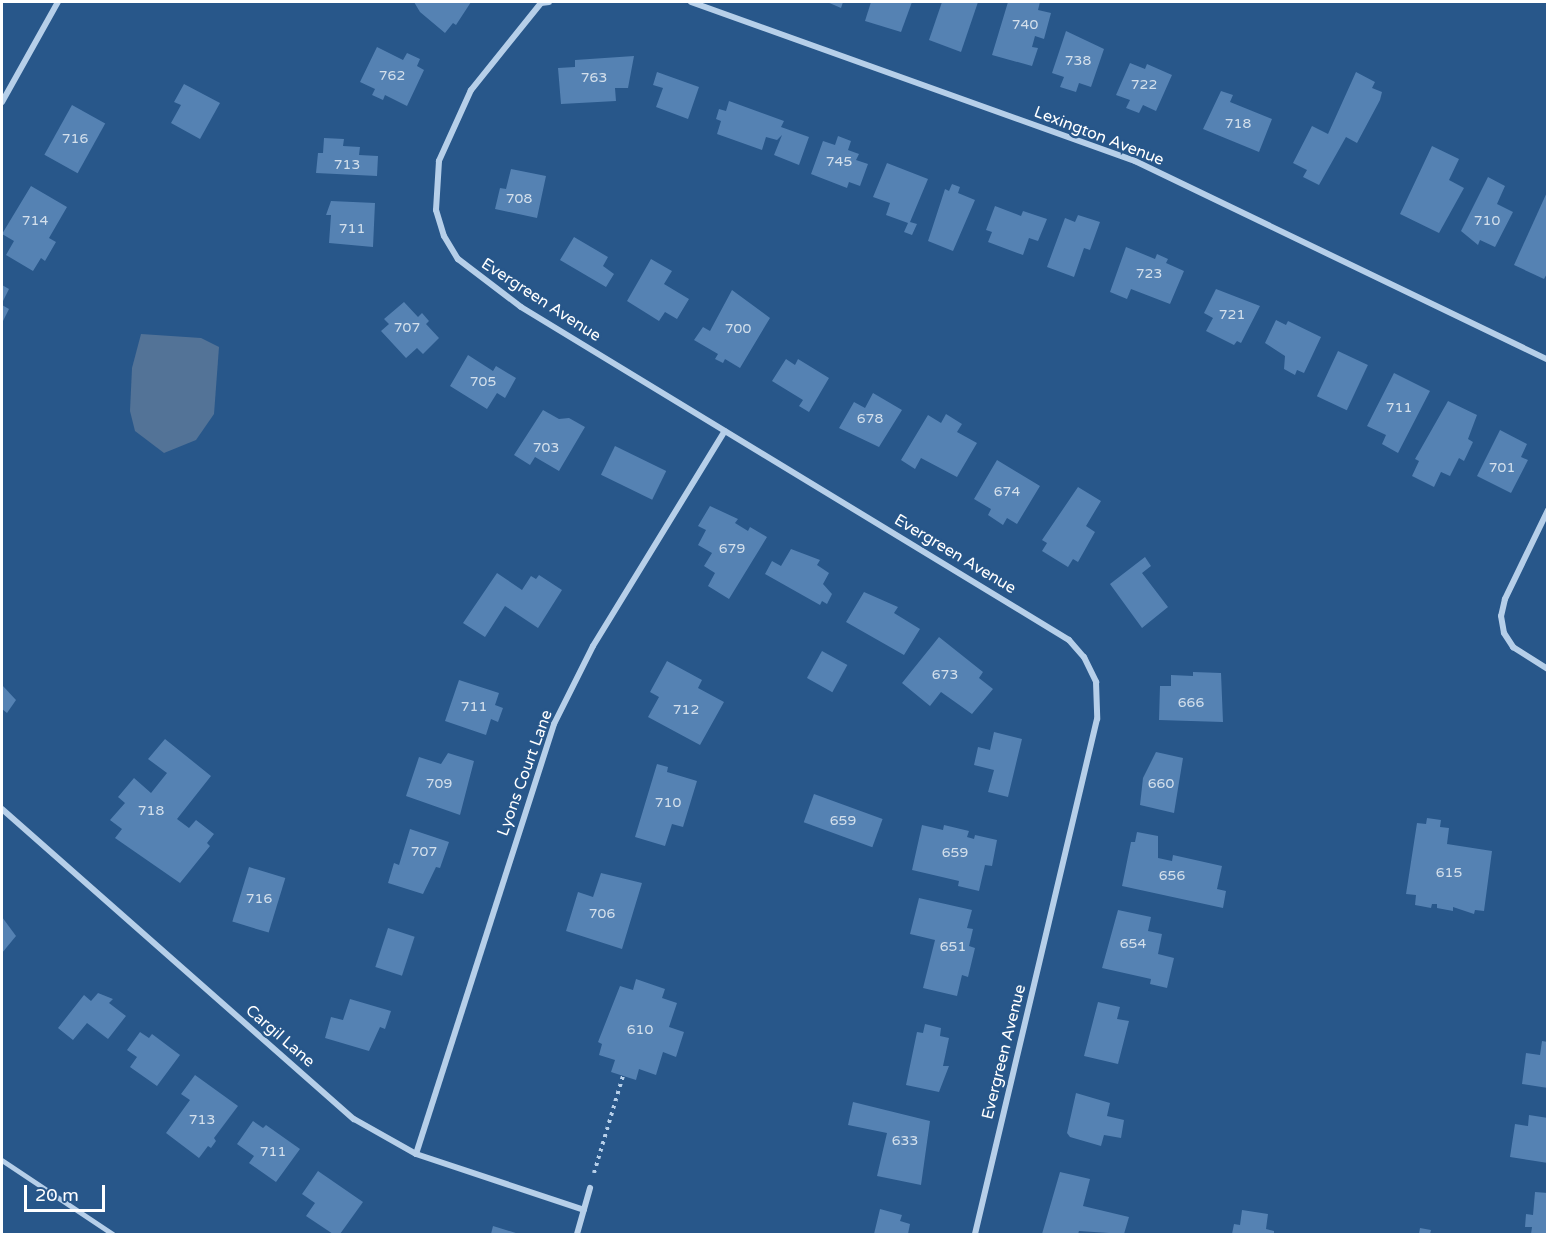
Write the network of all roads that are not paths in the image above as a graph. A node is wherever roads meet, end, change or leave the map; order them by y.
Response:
1 (58, 2) edge
2 (549, 2) edge
3 (691, 2) edge
4 (2, 102) edge
5 (1548, 360) edge
6 (725, 430) junction
7 (1548, 510) edge
8 (1548, 669) edge
9 (2, 809) edge
10 (416, 1154) junction
11 (2, 1160) edge
12 (590, 1188) road end
13 (584, 1210) junction
14 (113, 1234) edge
15 (577, 1234) edge
16 (975, 1234) edge

1 - 4 street
2 - 6 street, Evergreen Avenue
3 - 5 street, Lexington Avenue
6 - 10 street, Lyons Court Lane
6 - 16 street, Evergreen Avenue
7 - 8 street
9 - 10 street, Cargil Lane
10 - 13 street, Cargil Lane
11 - 14 lane
12 - 13 street
13 - 15 street

